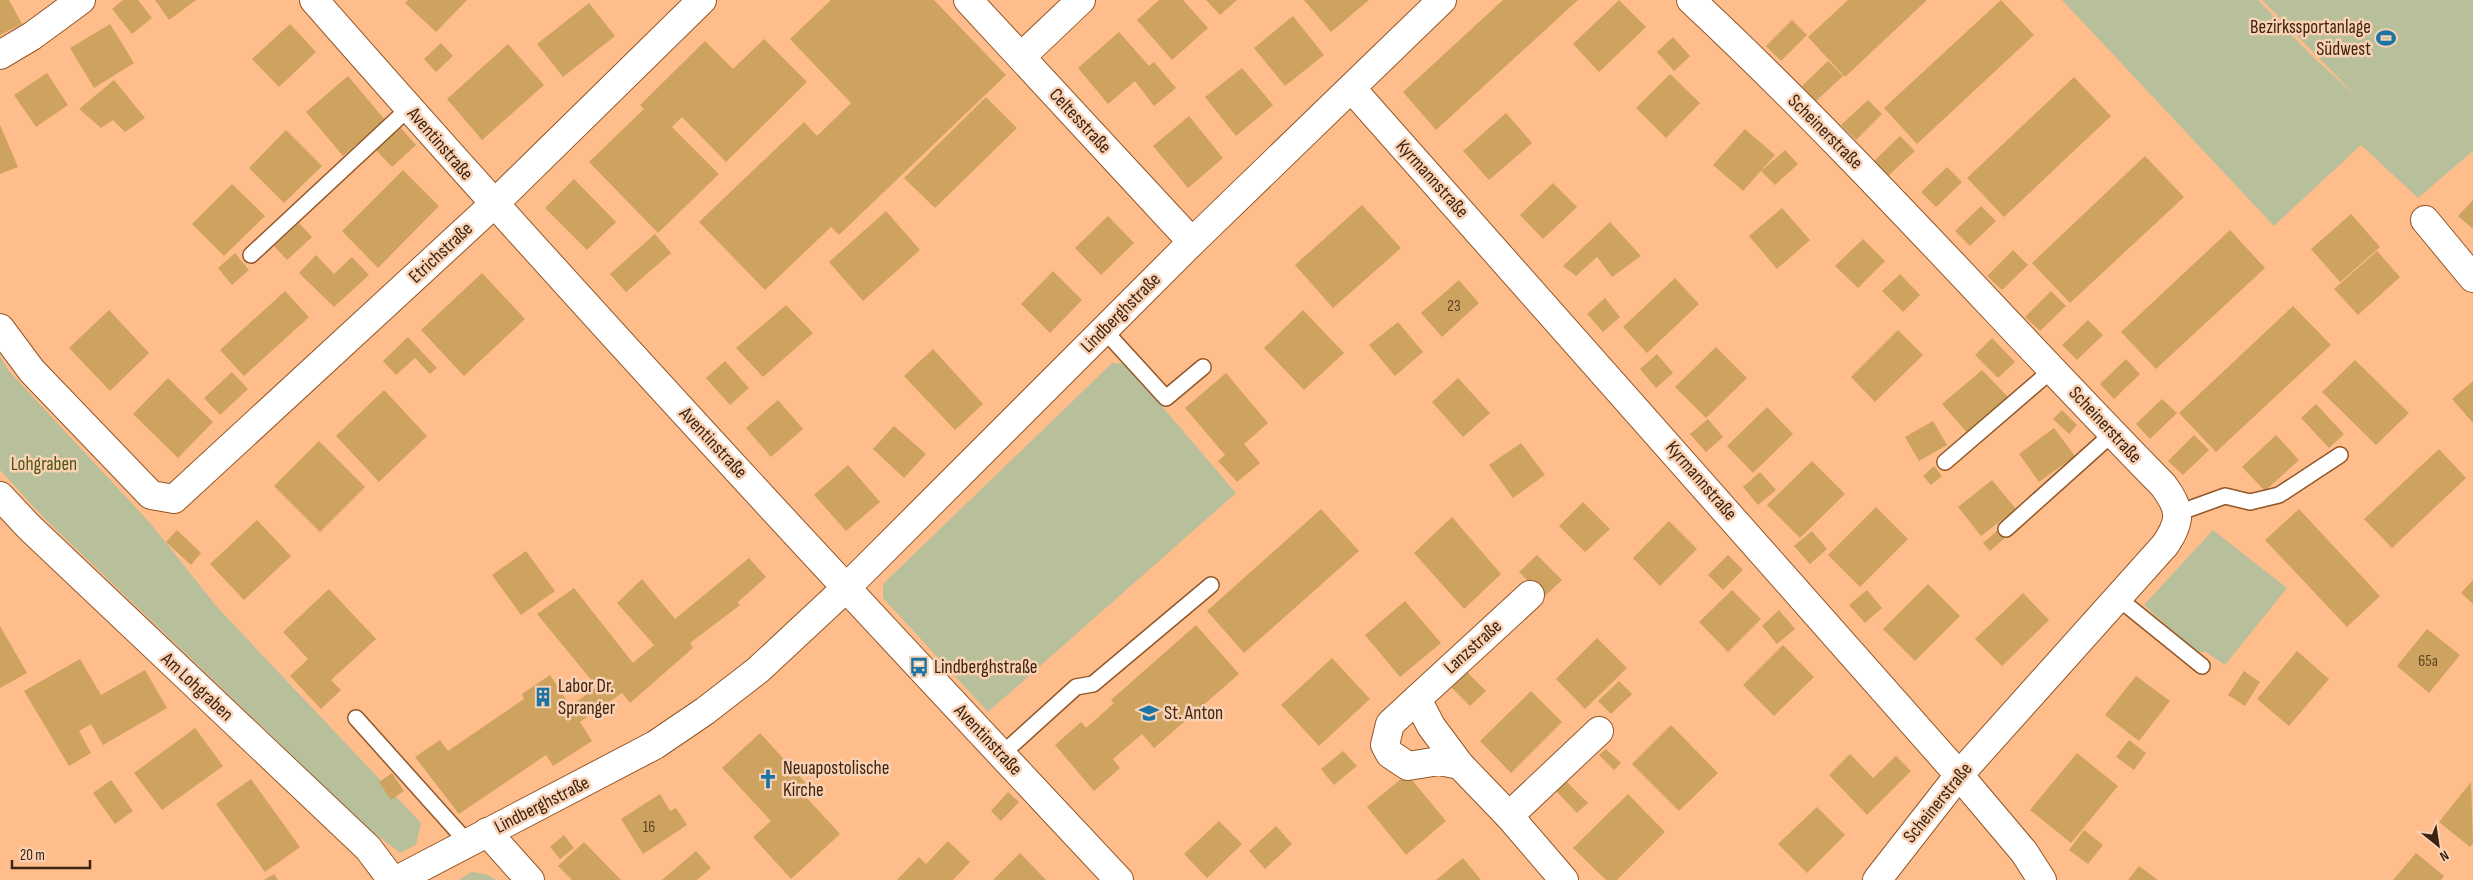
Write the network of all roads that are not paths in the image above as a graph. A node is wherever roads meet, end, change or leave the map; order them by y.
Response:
1 (81, 0) edge
2 (314, 0) edge
3 (702, 0) edge
4 (968, 0) edge
5 (1081, 0) edge
6 (1442, 0) edge
7 (1691, 0) edge
8 (0, 55) edge
9 (1021, 57) junction
10 (1352, 89) junction
11 (409, 108) junction
12 (494, 204) junction
13 (2425, 220) dead end
14 (1192, 242) junction
15 (251, 255) dead end
16 (2473, 278) edge
17 (0, 328) edge
18 (1104, 330) junction
19 (1203, 367) dead end
20 (2053, 369) junction
21 (2112, 434) junction
22 (2340, 455) dead end
23 (1945, 462) dead end
24 (0, 496) edge
25 (2178, 513) junction
26 (2006, 529) dead end
27 (1211, 585) dead end
28 (846, 588) junction
29 (1530, 596) dead end
30 (2118, 598) junction
31 (2202, 666) dead end
32 (1417, 700) junction
33 (356, 718) dead end
34 (1599, 730) dead end
35 (1001, 754) junction
36 (1460, 765) junction
37 (1959, 775) junction
38 (1509, 816) junction
39 (478, 838) junction
40 (392, 880) edge
41 (397, 880) edge
42 (530, 880) edge
43 (1119, 880) edge
44 (1564, 880) edge
45 (1877, 880) edge
46 (2042, 880) edge

1 - 8 street
2 - 11 street, Aventinstraße
3 - 12 street, Etrichstraße
4 - 9 street, Celtesstraße
5 - 9 street
6 - 10 street, Lindberghstraße
7 - 20 street, Scheinerstraße
9 - 14 street, Celtesstraße
10 - 14 street, Lindberghstraße
10 - 37 street, Kyrmannstraße
11 - 12 street, Aventinstraße
11 - 15 lane
12 - 17 street, Etrichstraße
12 - 28 street, Aventinstraße
13 - 16 street
14 - 18 street, Lindberghstraße
18 - 19 lane
18 - 28 street, Lindberghstraße
20 - 21 street, Scheinerstraße
20 - 23 lane
21 - 25 street, Scheinerstraße
21 - 26 lane
22 - 25 lane
24 - 40 street, Am Lohgraben
25 - 30 street, Scheinerstraße
27 - 35 lane
28 - 35 street, Aventinstraße
28 - 39 street, Lindberghstraße
29 - 32 street, Lanzstraße
30 - 31 lane
30 - 37 street, Scheinerstraße
32 - 36 street
32 - 36 street, Lanzstraße
33 - 39 lane
34 - 38 street
35 - 43 street, Aventinstraße
36 - 38 street
37 - 45 street, Scheinerstraße
37 - 46 street, Kyrmannstraße
38 - 44 street
39 - 41 street, Lindberghstraße
39 - 42 street

